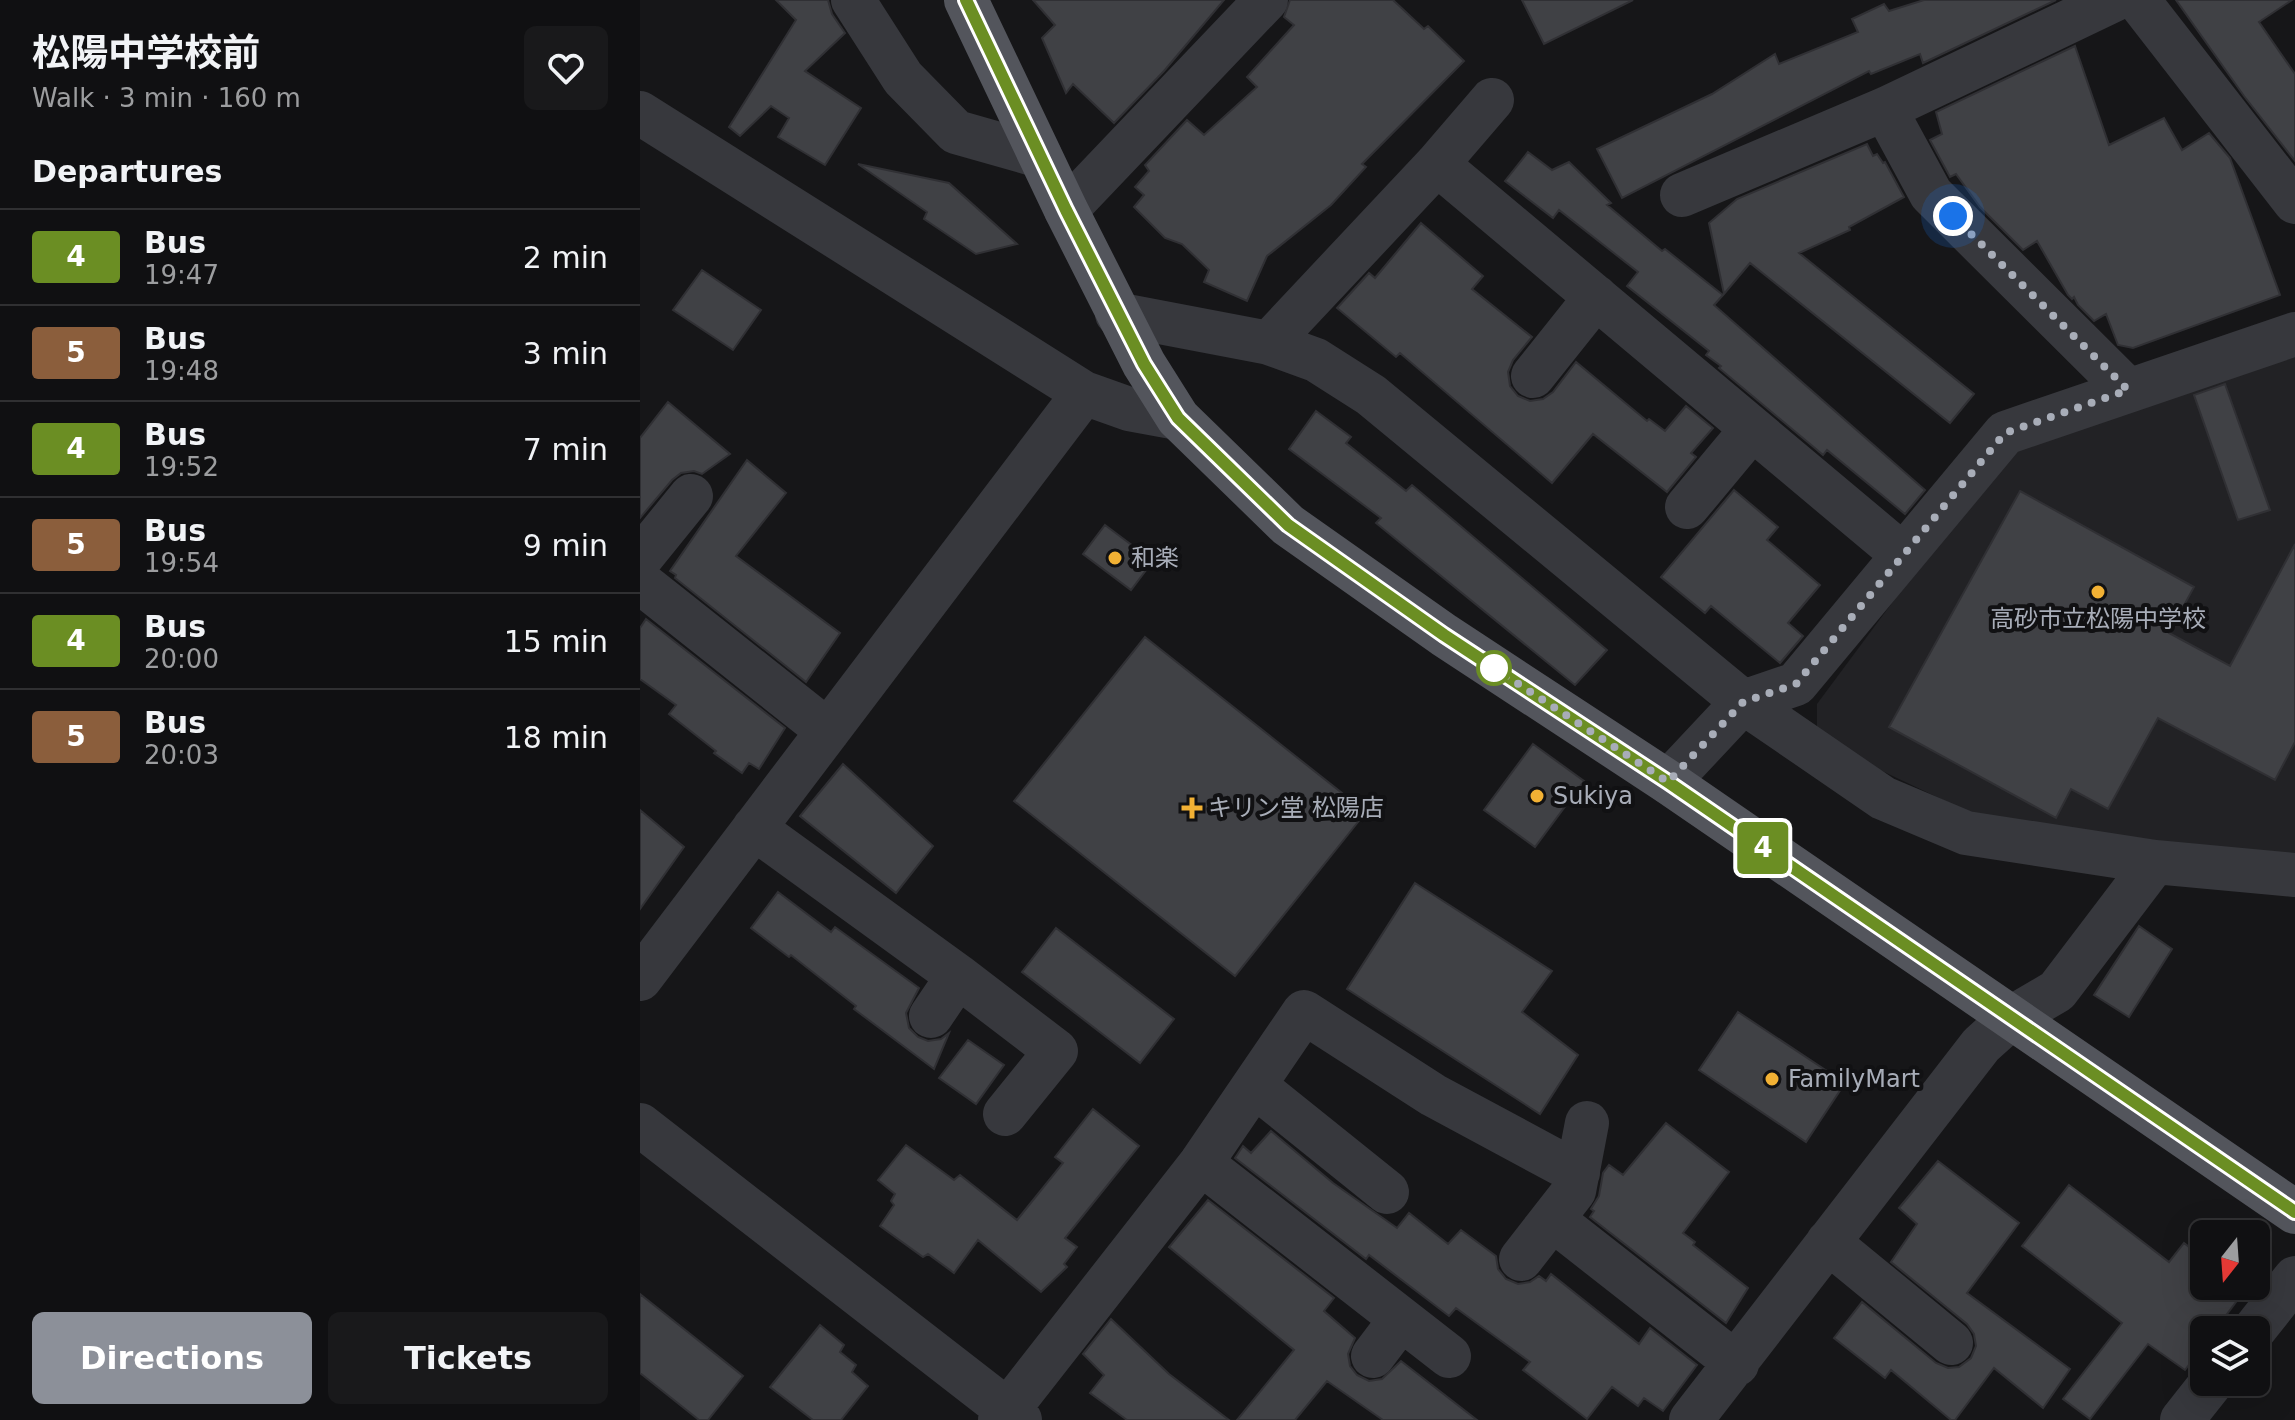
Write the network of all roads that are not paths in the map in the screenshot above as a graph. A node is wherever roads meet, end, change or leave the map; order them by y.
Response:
1 (853, 0) edge
2 (966, 0) edge
3 (2114, 0) edge
4 (2138, 0) edge
5 (1251, 5) edge
6 (1492, 100) dead end
7 (1885, 109) junction
8 (640, 113) edge
9 (1040, 156) junction
10 (1437, 164) junction
11 (1682, 195) dead end
12 (2295, 202) edge
13 (1066, 210) junction
14 (1596, 297) junction
15 (1117, 314) junction
16 (2295, 334) edge
17 (1269, 343) junction
18 (1533, 376) dead end
19 (2128, 390) junction
20 (1084, 393) junction
21 (1178, 418) junction
22 (1752, 429) junction
23 (691, 496) dead end
24 (1687, 507) dead end
25 (1903, 555) junction
26 (640, 559) edge
27 (640, 582) edge
28 (1743, 702) junction
29 (828, 731) junction
30 (1668, 782) junction
31 (754, 828) junction
32 (2155, 862) junction
33 (2295, 875) edge
34 (958, 976) junction
35 (640, 979) edge
36 (931, 1016) dead end
37 (2011, 1018) junction
38 (1255, 1086) junction
39 (1005, 1114) dead end
40 (1587, 1123) dead end
41 (640, 1125) edge
42 (1201, 1163) junction
43 (1578, 1173) junction
44 (1387, 1192) dead end
45 (2295, 1212) edge
46 (1552, 1219) junction
47 (1828, 1242) junction
48 (1521, 1259) dead end
49 (2295, 1278) edge
50 (2265, 1316) edge
51 (1401, 1319) junction
52 (1951, 1343) dead end
53 (1373, 1356) dead end
54 (1449, 1356) dead end
55 (1737, 1364) junction
56 (2201, 1396) edge
57 (1009, 1417) edge
58 (1691, 1420) edge
59 (2182, 1420) edge

1 - 9 street
2 - 9 main road
3 - 7 street
4 - 12 street
5 - 13 street
6 - 10 street
7 - 11 street
7 - 19 street
8 - 20 street
9 - 13 main road
10 - 14 street
10 - 17 street
13 - 15 main road
14 - 18 street
14 - 22 street
15 - 17 street
15 - 21 main road
16 - 19 street
17 - 28 street
19 - 25 street
20 - 21 street
20 - 29 street
21 - 30 main road
22 - 24 street
22 - 25 street
23 - 26 street
25 - 28 street
27 - 29 street
28 - 30 street
28 - 32 street
29 - 31 street
30 - 37 main road
31 - 34 street
31 - 35 street
32 - 33 street
32 - 37 street
34 - 36 street
34 - 39 street
37 - 45 main road
37 - 47 street
38 - 42 street
38 - 43 street
38 - 44 street
40 - 43 street
41 - 57 street
42 - 51 street
42 - 57 street
43 - 46 street
46 - 48 street
46 - 55 street
47 - 52 street
47 - 55 street
49 - 50 street
51 - 53 street
51 - 54 street
55 - 58 street
56 - 59 street

